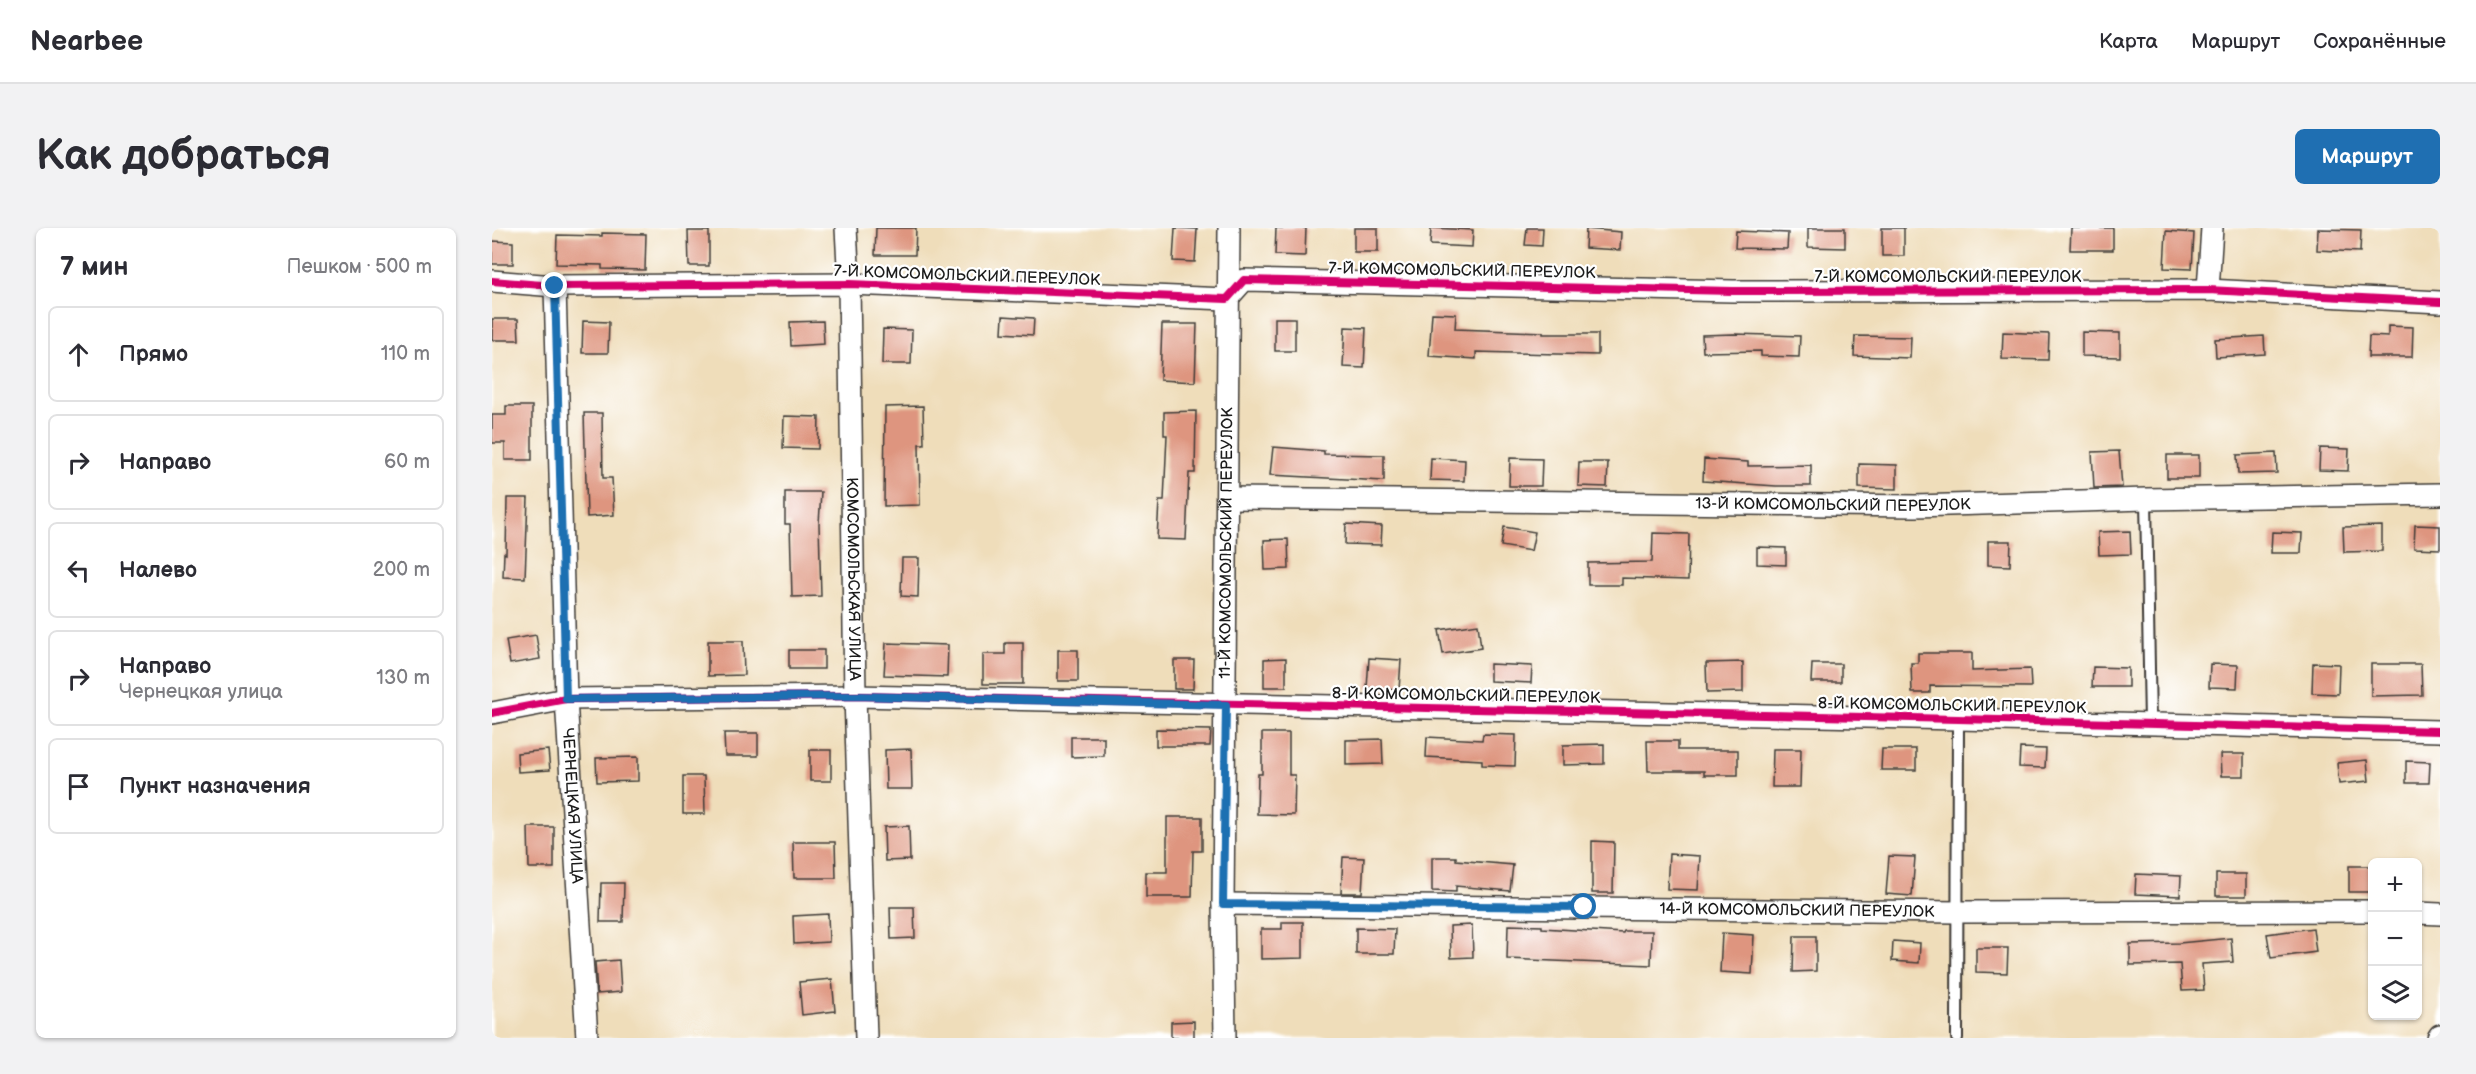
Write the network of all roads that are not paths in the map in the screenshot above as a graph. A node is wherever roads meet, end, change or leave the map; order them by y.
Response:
1 (846, 228) edge
2 (1229, 228) edge
3 (2212, 228) edge
4 (492, 282) edge
5 (849, 284) junction
6 (555, 286) junction
7 (2208, 290) junction
8 (1227, 299) junction
9 (2440, 302) edge
10 (2440, 494) edge
11 (1227, 498) junction
12 (2146, 499) junction
13 (855, 696) junction
14 (566, 699) junction
15 (1226, 705) junction
16 (492, 713) edge
17 (1958, 719) junction
18 (2150, 724) junction
19 (2440, 731) edge
20 (1223, 904) junction
21 (2368, 911) edge
22 (1958, 912) junction
23 (2422, 913) edge
24 (2440, 914) edge
25 (587, 1038) edge
26 (866, 1038) edge
27 (1225, 1038) edge
28 (1958, 1038) edge

1 - 5 street, КОМСОМОЛЬСКАЯ УЛИЦА
2 - 8 street, 11-Й КОМСОМОЛЬСКИЙ ПЕРЕУЛОК
3 - 7 street
4 - 6 street, 7-Й КОМСОМОЛЬСКИЙ ПЕРЕУЛОК
5 - 6 street, 7-Й КОМСОМОЛЬСКИЙ ПЕРЕУЛОК
5 - 8 street, 7-Й КОМСОМОЛЬСКИЙ ПЕРЕУЛОК
5 - 13 street, КОМСОМОЛЬСКАЯ УЛИЦА
6 - 14 street, ЧЕРНЕЦКАЯ УЛИЦА
7 - 8 street, 7-Й КОМСОМОЛЬСКИЙ ПЕРЕУЛОК
7 - 9 street, 7-Й КОМСОМОЛЬСКИЙ ПЕРЕУЛОК
8 - 11 street, 11-Й КОМСОМОЛЬСКИЙ ПЕРЕУЛОК
10 - 12 street, 13-Й КОМСОМОЛЬСКИЙ ПЕРЕУЛОК
11 - 12 street, 13-Й КОМСОМОЛЬСКИЙ ПЕРЕУЛОК
11 - 15 street, 11-Й КОМСОМОЛЬСКИЙ ПЕРЕУЛОК
12 - 18 lane
13 - 14 street, 8-Й КОМСОМОЛЬСКИЙ ПЕРЕУЛОК
13 - 15 street, 8-Й КОМСОМОЛЬСКИЙ ПЕРЕУЛОК
13 - 26 street, КОМСОМОЛЬСКАЯ УЛИЦА
14 - 16 street, 8-Й КОМСОМОЛЬСКИЙ ПЕРЕУЛОК
14 - 25 street, ЧЕРНЕЦКАЯ УЛИЦА
15 - 17 street, 8-Й КОМСОМОЛЬСКИЙ ПЕРЕУЛОК
15 - 20 street, 11-Й КОМСОМОЛЬСКИЙ ПЕРЕУЛОК
17 - 18 street, 8-Й КОМСОМОЛЬСКИЙ ПЕРЕУЛОК
17 - 22 lane
18 - 19 street, 8-Й КОМСОМОЛЬСКИЙ ПЕРЕУЛОК
20 - 22 street, 14-Й КОМСОМОЛЬСКИЙ ПЕРЕУЛОК
20 - 27 street, 11-Й КОМСОМОЛЬСКИЙ ПЕРЕУЛОК
21 - 22 street, 14-Й КОМСОМОЛЬСКИЙ ПЕРЕУЛОК
22 - 28 lane
23 - 24 street

